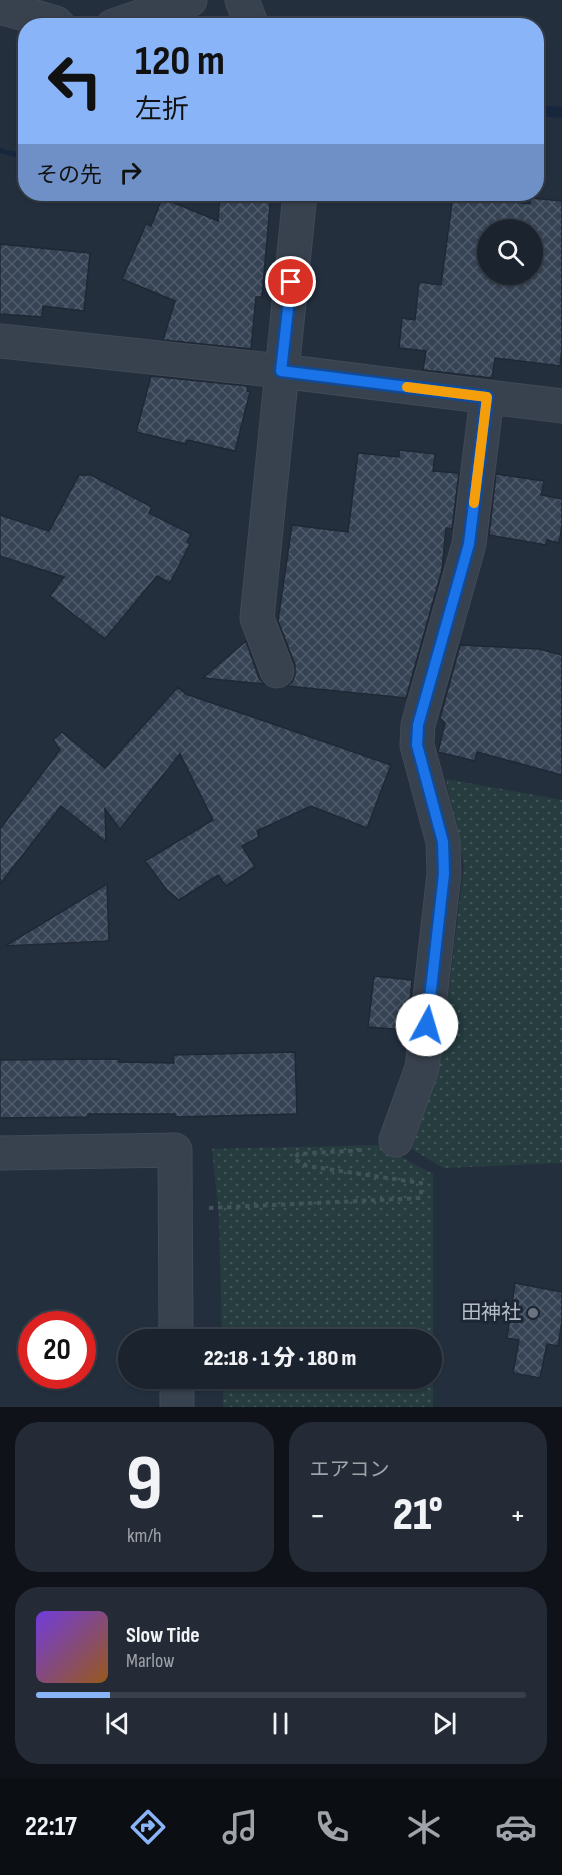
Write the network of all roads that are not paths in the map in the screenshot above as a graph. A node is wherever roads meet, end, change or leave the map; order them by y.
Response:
1 (190, 0) edge
2 (242, 0) edge
3 (0, 7) edge
4 (38, 18) edge
5 (137, 18) edge
6 (249, 18) edge
7 (299, 201) edge
8 (0, 341) edge
9 (281, 371) junction
10 (487, 397) junction
11 (562, 406) edge
12 (277, 671) dead end
13 (381, 1145) road end
14 (0, 1153) edge
15 (177, 1329) edge
16 (177, 1389) edge
17 (177, 1407) edge

1 - 5 street
2 - 6 street
3 - 4 street
7 - 9 street
8 - 9 street
9 - 10 street
9 - 12 street
10 - 11 street
10 - 13 street
14 - 15 street
16 - 17 street

